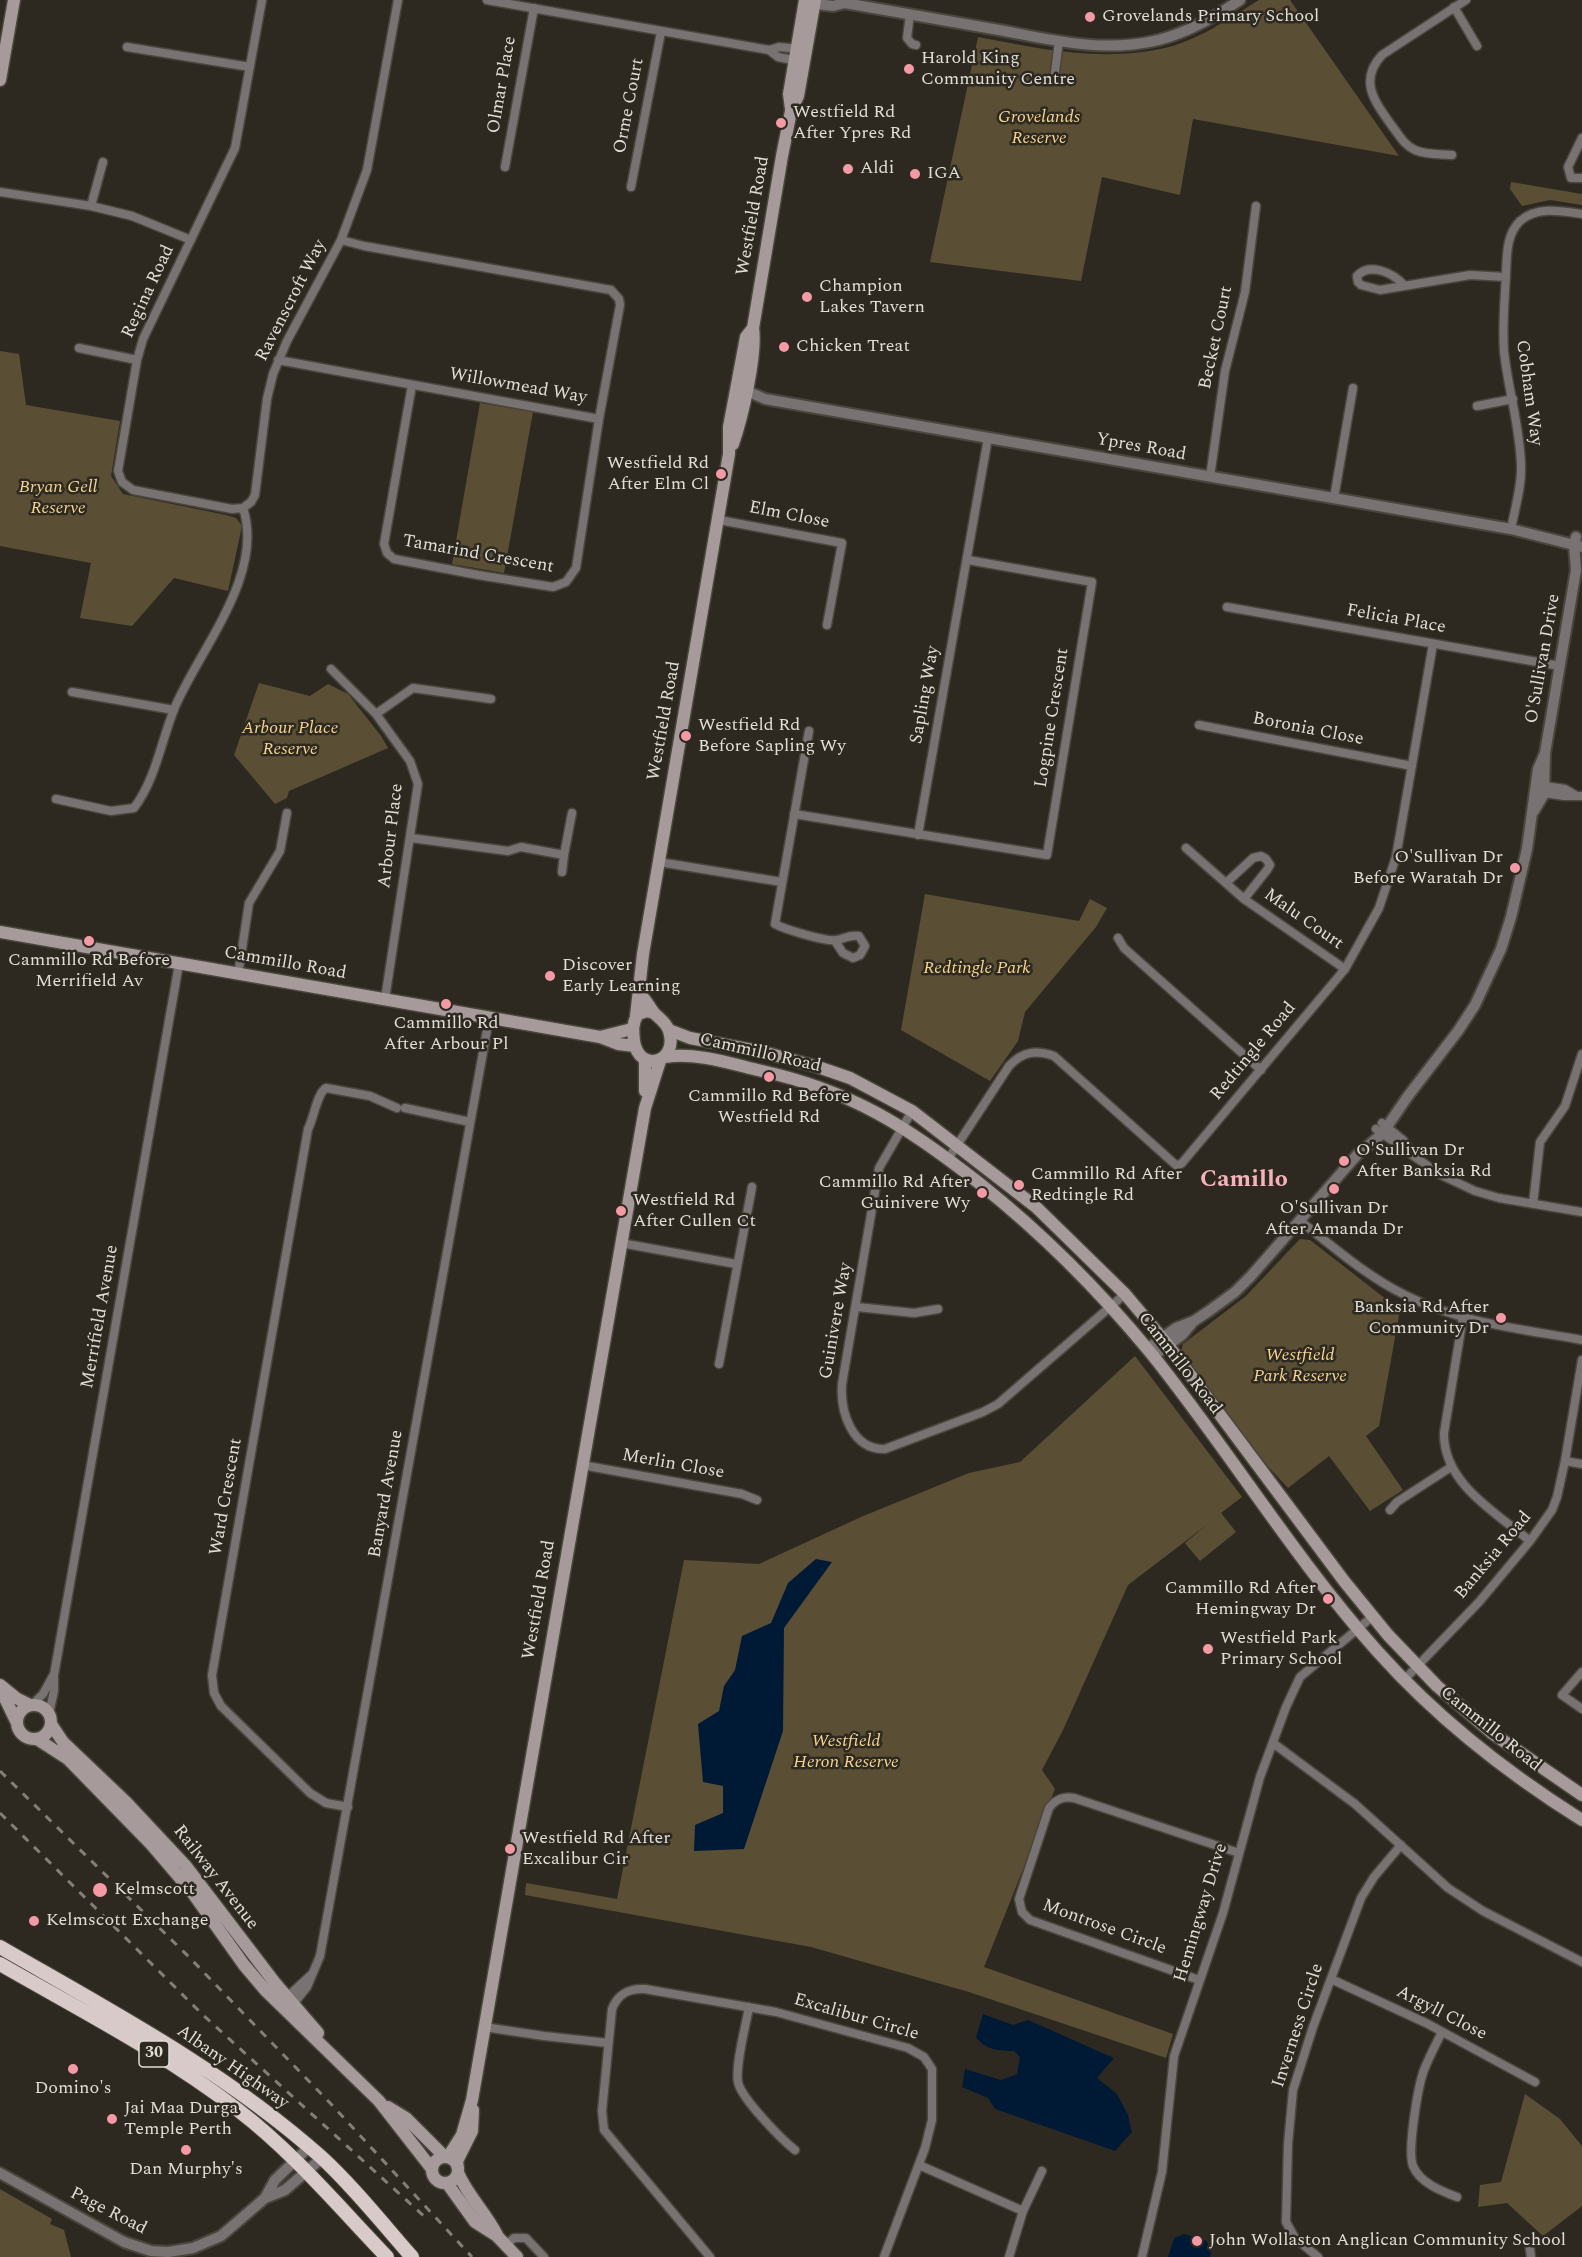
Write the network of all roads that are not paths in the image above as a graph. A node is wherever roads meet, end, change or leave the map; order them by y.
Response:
1 (14, 0) edge
2 (262, 0) edge
3 (398, 0) edge
4 (487, 0) edge
5 (1240, 0) edge
6 (1466, 0) edge
7 (844, 1) edge
8 (810, 2) edge
9 (1454, 7) junction
10 (534, 8) junction
11 (910, 14) junction
12 (661, 32) junction
13 (1059, 41) junction
14 (916, 45) dead end
15 (1477, 46) dead end
16 (127, 47) dead end
17 (801, 55) junction
18 (250, 67) junction
19 (0, 80) edge
20 (1054, 80) dead end
21 (1582, 138) edge
22 (1452, 155) dead end
23 (104, 162) dead end
24 (505, 167) dead end
25 (1582, 178) edge
26 (631, 188) dead end
27 (0, 192) edge
28 (91, 206) junction
29 (1256, 207) dead end
30 (1582, 214) edge
31 (191, 240) junction
32 (341, 240) junction
33 (1506, 277) junction
34 (1404, 285) junction
35 (79, 348) dead end
36 (136, 360) junction
37 (278, 360) junction
38 (412, 385) junction
39 (1353, 388) dead end
40 (742, 389) junction
41 (765, 399) junction
42 (1513, 399) junction
43 (739, 401) junction
44 (1477, 406) dead end
45 (599, 419) junction
46 (988, 438) junction
47 (1210, 477) junction
48 (1334, 498) junction
49 (243, 508) junction
50 (718, 520) junction
51 (1511, 529) junction
52 (1578, 542) edge
53 (1582, 557) edge
54 (968, 560) junction
55 (1576, 570) junction
56 (1227, 607) dead end
57 (827, 625) dead end
58 (1433, 644) junction
59 (1560, 666) junction
60 (331, 669) dead end
61 (72, 692) dead end
62 (491, 699) dead end
63 (174, 710) junction
64 (376, 714) junction
65 (1199, 725) dead end
66 (809, 730) dead end
67 (1412, 766) junction
68 (1541, 789) junction
69 (1579, 795) edge
70 (56, 799) dead end
71 (287, 813) dead end
72 (572, 813) dead end
73 (794, 814) junction
74 (918, 835) junction
75 (411, 838) junction
76 (1185, 848) dead end
77 (564, 855) junction
78 (659, 862) junction
79 (562, 872) dead end
80 (782, 882) junction
81 (1226, 883) junction
82 (1244, 899) junction
83 (0, 932) edge
84 (1118, 938) dead end
85 (835, 941) dead end
86 (179, 964) junction
87 (1345, 969) junction
88 (237, 975) junction
89 (640, 994) junction
90 (385, 999) junction
91 (654, 1013) junction
92 (636, 1016) junction
93 (489, 1019) junction
94 (632, 1029) junction
95 (669, 1030) junction
96 (600, 1037) junction
97 (635, 1046) junction
98 (1582, 1054) edge
99 (645, 1059) junction
100 (663, 1059) junction
101 (1261, 1070) junction
102 (645, 1108) junction
103 (912, 1111) junction
104 (470, 1122) junction
105 (902, 1126) junction
106 (1382, 1128) junction
107 (957, 1144) junction
108 (948, 1159) junction
109 (752, 1187) dead end
110 (1533, 1204) junction
111 (1582, 1212) edge
112 (1300, 1221) junction
113 (621, 1244) junction
114 (736, 1264) junction
115 (1125, 1294) junction
116 (857, 1307) junction
117 (1111, 1307) junction
118 (938, 1309) dead end
119 (1463, 1317) junction
120 (1582, 1340) edge
121 (1165, 1341) junction
122 (1150, 1353) junction
123 (1582, 1360) edge
124 (719, 1364) dead end
125 (1565, 1461) junction
126 (1582, 1464) edge
127 (582, 1465) junction
128 (1451, 1467) junction
129 (757, 1500) dead end
130 (1390, 1510) dead end
131 (1530, 1541) junction
132 (1372, 1617) junction
133 (1359, 1630) junction
134 (1418, 1667) junction
135 (1582, 1672) edge
136 (54, 1676) junction
137 (1404, 1680) junction
138 (0, 1687) edge
139 (31, 1705) junction
140 (1582, 1709) edge
141 (50, 1719) junction
142 (16, 1721) junction
143 (37, 1739) junction
144 (1273, 1743) junction
145 (1582, 1795) edge
146 (348, 1807) junction
147 (1582, 1820) edge
148 (1401, 1845) junction
149 (1239, 1852) junction
150 (224, 1917) junction
151 (0, 1947) edge
152 (1582, 1962) edge
153 (0, 1964) edge
154 (244, 1965) junction
155 (1331, 1979) junction
156 (1199, 1980) junction
157 (99, 2003) junction
158 (287, 2004) junction
159 (749, 2007) junction
160 (90, 2017) junction
161 (484, 2026) junction
162 (1442, 2032) junction
163 (608, 2043) junction
164 (1535, 2082) dead end
165 (472, 2100) junction
166 (379, 2101) junction
167 (309, 2147) junction
168 (795, 2150) dead end
169 (447, 2157) junction
170 (321, 2158) junction
171 (294, 2160) junction
172 (919, 2165) junction
173 (432, 2169) junction
174 (458, 2170) junction
175 (1042, 2171) dead end
176 (306, 2172) junction
177 (0, 2173) edge
178 (447, 2183) junction
179 (265, 2198) junction
180 (1457, 2198) dead end
181 (1023, 2211) junction
182 (502, 2240) junction
183 (1528, 2242) dead end
184 (387, 2257) edge
185 (412, 2257) edge
186 (517, 2257) edge
187 (544, 2257) edge
188 (710, 2257) edge
189 (884, 2257) edge
190 (1009, 2257) edge
191 (1142, 2257) edge
192 (1318, 2257) edge
193 (1531, 2257) edge

1 - 19 main road
2 - 18 street, Regina Road
3 - 32 street, Ravenscroft Way
4 - 10 street
5 - 13 street
6 - 9 street
7 - 8 street
7 - 11 street
8 - 17 main road, Westfield Road
9 - 15 street
9 - 22 street
10 - 12 street
10 - 24 street, Olmar Place
11 - 13 street
11 - 14 street
12 - 17 street
12 - 26 street, Orme Court
13 - 20 street
16 - 18 street
17 - 40 main road, Westfield Road
18 - 31 street, Regina Road
21 - 25 street
23 - 28 street
27 - 28 street
28 - 31 street
29 - 47 street, Becket Court
30 - 33 street, Cobham Way
31 - 36 street, Regina Road
32 - 37 street, Ravenscroft Way
32 - 45 street, Willowmead Way
33 - 34 street
33 - 42 street, Cobham Way
34 - 34 street
35 - 36 street
36 - 49 street, Regina Road
37 - 38 street, Willowmead Way
37 - 49 street, Ravenscroft Way
38 - 45 street, Willowmead Way
38 - 45 street, Tamarind Crescent
39 - 48 street
40 - 41 street, Ypres Road
40 - 43 main road, Westfield Road
41 - 43 street, Ypres Road
41 - 46 street, Ypres Road
42 - 44 street
42 - 51 street, Cobham Way
43 - 50 main road, Westfield Road
46 - 47 street, Ypres Road
46 - 54 street, Sapling Way
47 - 48 street, Ypres Road
48 - 51 street, Ypres Road
49 - 63 street
50 - 57 street, Elm Close
50 - 78 main road, Westfield Road
51 - 52 street, Ypres Road
52 - 55 street, O'Sullivan Drive
53 - 55 street, O'Sullivan Drive
54 - 74 street, Sapling Way
54 - 74 street, Logpine Crescent
55 - 59 street, O'Sullivan Drive
56 - 58 street, Felicia Place
58 - 59 street, Felicia Place
58 - 67 street, Redtingle Road
59 - 68 street, O'Sullivan Drive
60 - 64 street, Arbour Place
61 - 63 street
62 - 64 street
63 - 70 street
64 - 75 street, Arbour Place
65 - 67 street, Boronia Close
66 - 73 street
67 - 87 street, Redtingle Road
68 - 69 street
68 - 106 street, O'Sullivan Drive
71 - 88 street
72 - 77 street
73 - 74 street
73 - 80 street
75 - 77 street
75 - 90 street, Arbour Place
76 - 81 street, Malu Court
77 - 79 street
78 - 80 street
78 - 89 main road, Westfield Road
80 - 85 street
81 - 82 street, Malu Court
81 - 82 street, Malu Court
82 - 87 street, Malu Court
83 - 86 main road, Cammillo Road
84 - 101 street
86 - 88 main road, Cammillo Road
86 - 136 street, Merrifield Avenue
87 - 101 street, Redtingle Road
88 - 90 main road, Cammillo Road
89 - 91 main road
89 - 92 main road, Westfield Road
90 - 93 main road, Cammillo Road
91 - 92 main road
91 - 95 main road
92 - 94 main road
93 - 96 main road, Cammillo Road
93 - 104 street, Banyard Avenue
94 - 96 main road, Cammillo Road
94 - 97 main road
95 - 100 main road
95 - 103 main road, Cammillo Road
96 - 97 main road, Cammillo Road
97 - 99 main road
98 - 110 street
99 - 100 main road
99 - 102 main road, Westfield Road
100 - 102 main road, Westfield Road
100 - 105 main road, Cammillo Road
101 - 107 street, Redtingle Road
102 - 113 main road, Westfield Road
103 - 105 street, Guinivere Way
103 - 107 main road, Cammillo Road
104 - 146 street, Banyard Avenue
104 - 146 street, Ward Crescent
105 - 108 main road, Cammillo Road
105 - 116 street, Guinivere Way
106 - 110 street
106 - 112 street, O'Sullivan Drive
107 - 108 street, Redtingle Road
107 - 115 main road, Cammillo Road
108 - 117 main road, Cammillo Road
109 - 114 street
110 - 111 street
112 - 119 street
112 - 121 street, O'Sullivan Drive
113 - 114 street
113 - 127 main road, Westfield Road
114 - 124 street
115 - 117 street, Guinivere Way
115 - 121 main road, Cammillo Road
116 - 117 street, Guinivere Way
116 - 118 street
117 - 122 main road, Cammillo Road
119 - 120 street
119 - 128 street
121 - 122 street, O'Sullivan Drive
121 - 132 main road, Cammillo Road
122 - 133 main road, Cammillo Road
123 - 125 street, Banksia Road
125 - 126 street
125 - 131 street, Banksia Road
127 - 129 street, Merlin Close
127 - 161 main road, Westfield Road
128 - 130 street
128 - 131 street
131 - 134 street, Banksia Road
132 - 133 street, Hemingway Drive
132 - 134 main road, Cammillo Road
133 - 137 main road, Cammillo Road
133 - 144 street, Hemingway Drive
134 - 137 street, Banksia Road
134 - 145 main road, Cammillo Road
135 - 140 street
136 - 139 street, Merrifield Avenue
136 - 141 street, Merrifield Avenue
137 - 147 main road, Cammillo Road
138 - 139 main road, Railway Avenue
138 - 142 main road, Railway Avenue
139 - 141 main road, Railway Avenue
139 - 142 main road
141 - 143 main road
141 - 150 main road, Railway Avenue
142 - 143 main road, Railway Avenue
143 - 154 main road, Railway Avenue
144 - 148 street
144 - 149 street, Hemingway Drive
146 - 158 street, Banyard Avenue
148 - 152 street
148 - 155 street, Inverness Circle
149 - 156 street, Hemingway Drive
149 - 156 street, Montrose Circle
150 - 154 main road
150 - 158 main road, Railway Avenue
151 - 157 highway, Albany Highway / 30
153 - 160 highway, Albany Highway / 30
154 - 158 main road, Railway Avenue
155 - 162 street, Argyll Close
155 - 192 street, Inverness Circle
156 - 191 street, Hemingway Drive
157 - 160 highway
157 - 167 highway, Albany Highway / 30
158 - 166 main road, Railway Avenue
159 - 163 street, Excalibur Circle
159 - 168 street
159 - 172 street, Excalibur Circle
160 - 171 highway, Albany Highway / 30
161 - 163 street
161 - 165 main road, Westfield Road
162 - 164 street, Argyll Close
162 - 180 street
163 - 188 street, Excalibur Circle
165 - 169 main road, Westfield Road
165 - 174 main road, Westfield Road
166 - 169 main road, Railway Avenue
166 - 173 main road, Railway Avenue
167 - 170 highway, Albany Highway / 30
167 - 171 street, Page Road
169 - 173 main road
169 - 174 main road
170 - 176 street, Page Road
170 - 185 highway, Albany Highway / 30
171 - 176 highway, Albany Highway / 30
171 - 179 street, Page Road
172 - 181 street
172 - 189 street, Excalibur Circle
173 - 178 main road
174 - 178 main road
174 - 182 main road
175 - 181 street
176 - 179 street, Page Road
176 - 184 highway, Albany Highway / 30
177 - 179 street, Page Road
178 - 182 main road
181 - 190 street
182 - 186 main road
182 - 187 street
183 - 193 street

